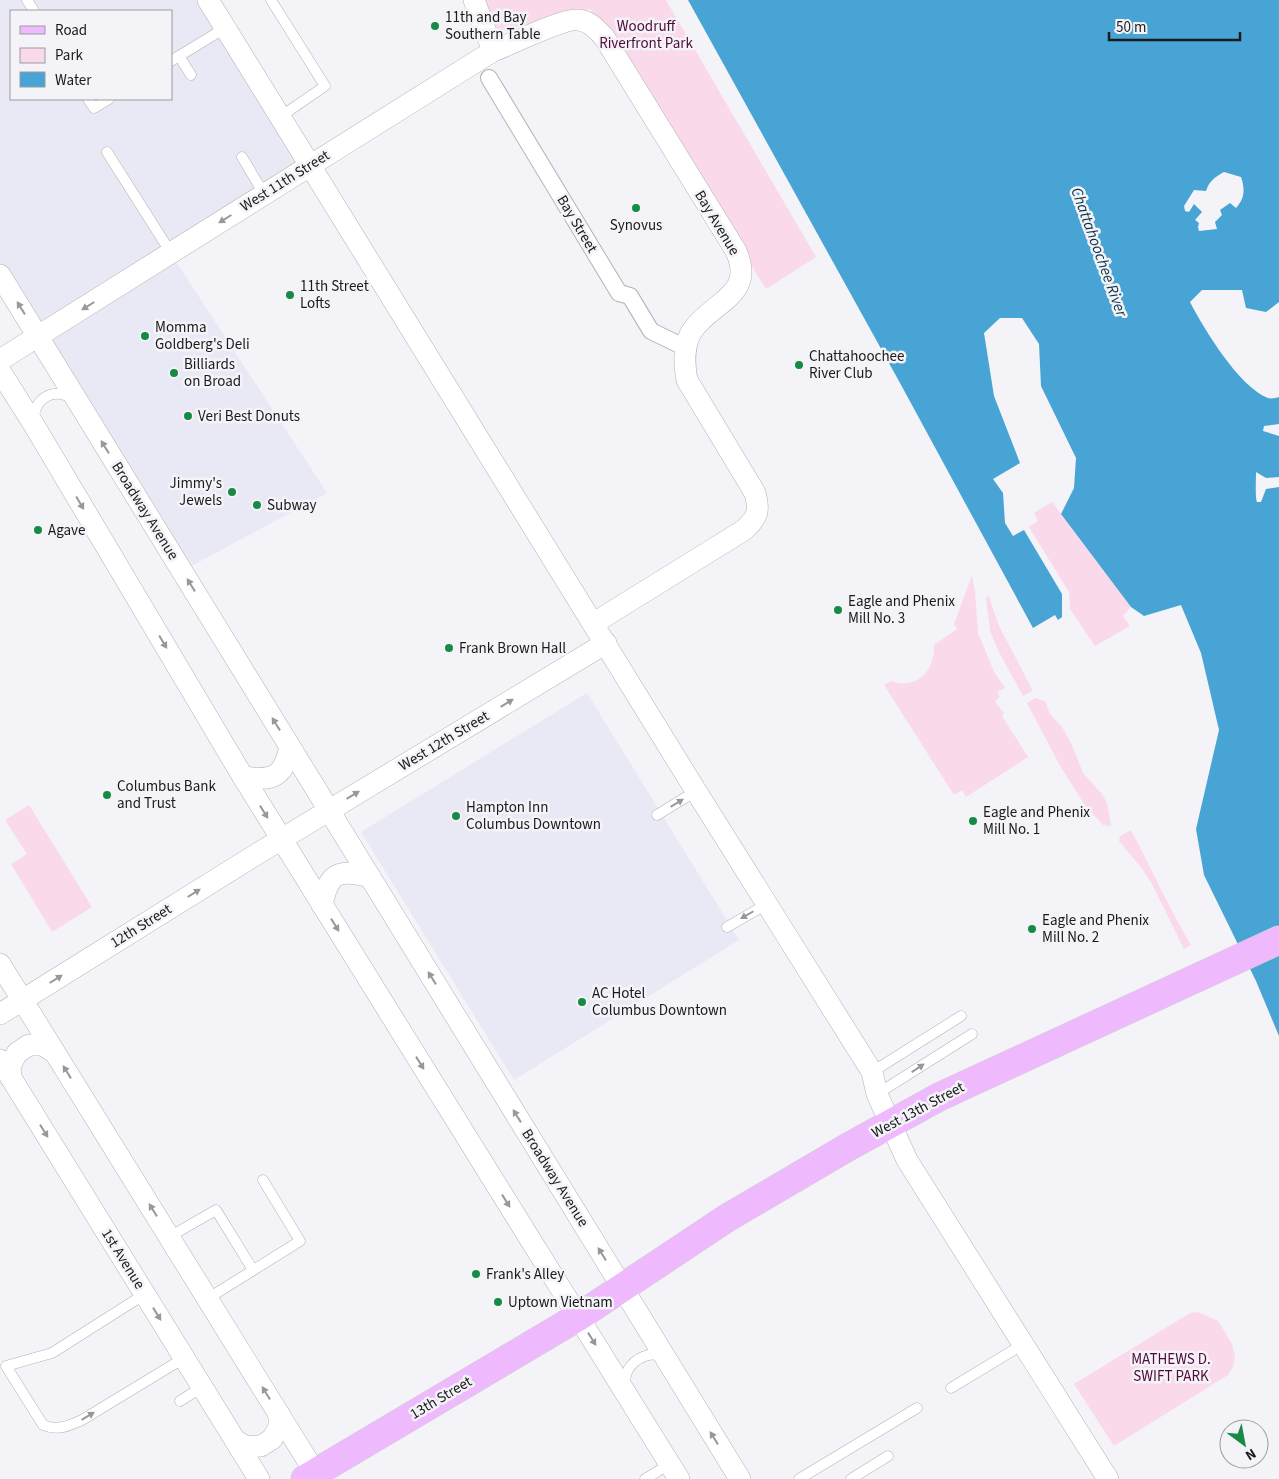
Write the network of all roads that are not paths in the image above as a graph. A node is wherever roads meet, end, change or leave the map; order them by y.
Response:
1 (208, 0) edge
2 (271, 0) edge
3 (474, 0) edge
4 (579, 20) joint
5 (225, 28) junction
6 (493, 51) junction
7 (175, 58) edge
8 (191, 75) dead end
9 (489, 78) dead end
10 (89, 100) edge
11 (107, 100) edge
12 (280, 117) junction
13 (107, 152) dead end
14 (242, 157) dead end
15 (310, 165) junction
16 (264, 194) junction
17 (171, 254) junction
18 (0, 275) edge
19 (38, 338) junction
20 (686, 348) junction
21 (0, 360) edge
22 (0, 371) edge
23 (77, 400) junction
24 (34, 425) junction
25 (594, 623) junction
26 (606, 643) junction
27 (290, 747) junction
28 (243, 777) junction
29 (696, 791) junction
30 (329, 810) junction
31 (657, 815) dead end
32 (281, 839) junction
33 (370, 877) junction
34 (767, 904) junction
35 (322, 905) junction
36 (727, 927) dead end
37 (1279, 940) edge
38 (0, 964) edge
39 (22, 1000) junction
40 (0, 1014) edge
41 (961, 1016) dead end
42 (972, 1034) dead end
43 (54, 1052) junction
44 (6, 1069) edge
45 (872, 1072) junction
46 (877, 1094) junction
47 (263, 1180) dead end
48 (169, 1237) junction
49 (253, 1270) junction
50 (622, 1287) junction
51 (145, 1294) junction
52 (207, 1299) junction
53 (578, 1316) junction
54 (1022, 1345) junction
55 (184, 1358) junction
56 (669, 1364) junction
57 (202, 1387) junction
58 (951, 1388) dead end
59 (629, 1399) junction
60 (180, 1401) dead end
61 (917, 1408) dead end
62 (279, 1414) junction
63 (236, 1441) junction
64 (888, 1456) dead end
65 (674, 1472) edge
66 (313, 1477) edge
67 (259, 1479) edge
68 (646, 1479) edge
69 (740, 1479) edge
70 (799, 1479) edge
71 (852, 1479) edge
72 (1108, 1479) edge

1 - 5 street
2 - 12 lane
3 - 6 street
4 - 6 street, West 11th Street
4 - 20 street, Bay Avenue
5 - 7 lane
5 - 12 street
6 - 15 street, West 11th Street
7 - 8 lane
9 - 20 street, Bay Street
10 - 11 lane
12 - 15 street
13 - 17 lane
14 - 16 lane
15 - 16 street, West 11th Street
15 - 25 street
16 -> 17 street, West 11th Street
17 -> 19 street, West 11th Street
19 -> 18 street, Broadway Avenue
19 - 21 street, West 11th Street
19 - 23 street, Broadway Avenue
20 - 25 street, Bay Avenue
22 - 24 street
23 - 24 lane
27 -> 23 street, Broadway Avenue
24 -> 28 street
25 - 26 street
26 - 29 street
30 -> 26 street, West 12th Street
27 - 28 street
27 - 30 street, Broadway Avenue
28 -> 32 street
31 -> 29 lane
29 - 34 street
30 - 32 street, West 12th Street
30 - 33 street, Broadway Avenue
32 - 35 street
39 -> 32 street, 12th Street
33 - 35 street
50 -> 33 street, Broadway Avenue
34 -> 36 lane
34 - 45 street
35 -> 53 street
37 - 50 main road, West 13th Street
38 - 39 street
39 - 40 street, 12th Street
39 - 43 street
41 - 45 lane
46 -> 42 lane
43 - 44 street, 1st Avenue
48 -> 43 street
44 -> 51 street, 1st Avenue
45 - 46 street
46 - 54 street
47 - 49 lane
48 - 49 lane
48 - 52 street
49 - 52 lane
50 - 53 main road, West 13th Street
50 - 56 street, Broadway Avenue
51 -> 55 street, 1st Avenue
51 -> 55 lane
62 -> 52 street
53 -> 59 street
53 - 66 main road, 13th Street
54 - 58 lane
54 - 72 street
55 - 57 street, 1st Avenue
56 - 59 lane
69 -> 56 street, Broadway Avenue
57 - 60 lane
57 - 63 street, 1st Avenue
59 - 65 street
61 - 70 lane
62 - 63 street
62 - 66 street
63 - 67 street, 1st Avenue
64 - 71 lane
65 - 68 lane

